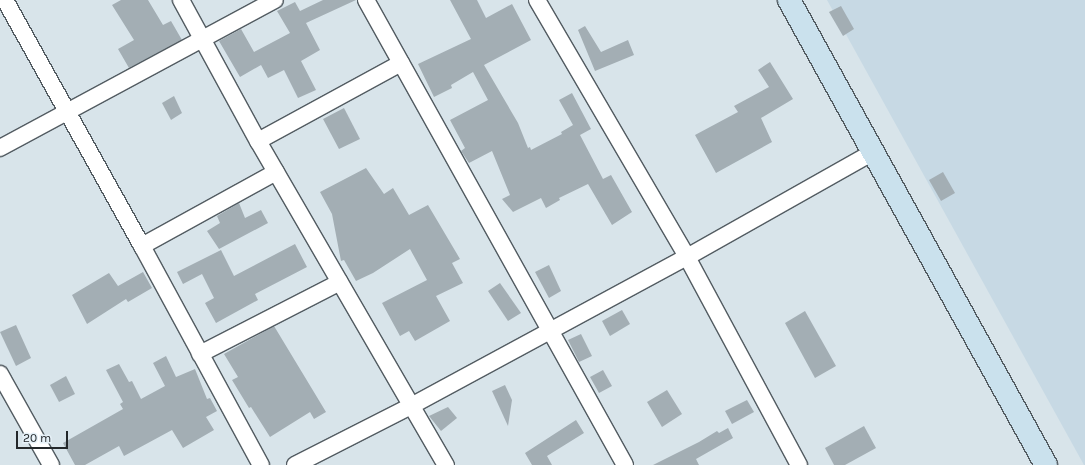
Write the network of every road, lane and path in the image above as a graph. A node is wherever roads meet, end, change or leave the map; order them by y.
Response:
1 (5, 0) edge
2 (181, 0) edge
3 (275, 0) edge
4 (366, 0) edge
5 (537, 0) edge
6 (789, 0) edge
7 (204, 40) junction
8 (401, 63) junction
9 (68, 112) junction
10 (258, 141) junction
11 (0, 148) edge
12 (873, 152) junction
13 (276, 172) junction
14 (142, 246) junction
15 (687, 257) junction
16 (340, 282) junction
17 (549, 331) junction
18 (200, 354) junction
19 (0, 374) edge
20 (413, 405) junction
21 (51, 465) edge
22 (261, 465) edge
23 (295, 465) edge
24 (446, 465) edge
25 (625, 465) edge
26 (799, 465) edge
27 (1046, 465) edge

1 - 9 street
2 - 7 street
3 - 7 street
4 - 8 street
5 - 15 street
6 - 12 street
7 - 9 street
7 - 10 street
8 - 10 street
8 - 17 street
9 - 11 street
9 - 14 street
10 - 13 street
12 - 15 street
12 - 27 street
13 - 14 street
13 - 16 street
14 - 18 street
15 - 17 street
15 - 26 street
16 - 18 street
16 - 20 street
17 - 20 street
17 - 25 street
18 - 22 street
19 - 21 street
20 - 23 street
20 - 24 street

